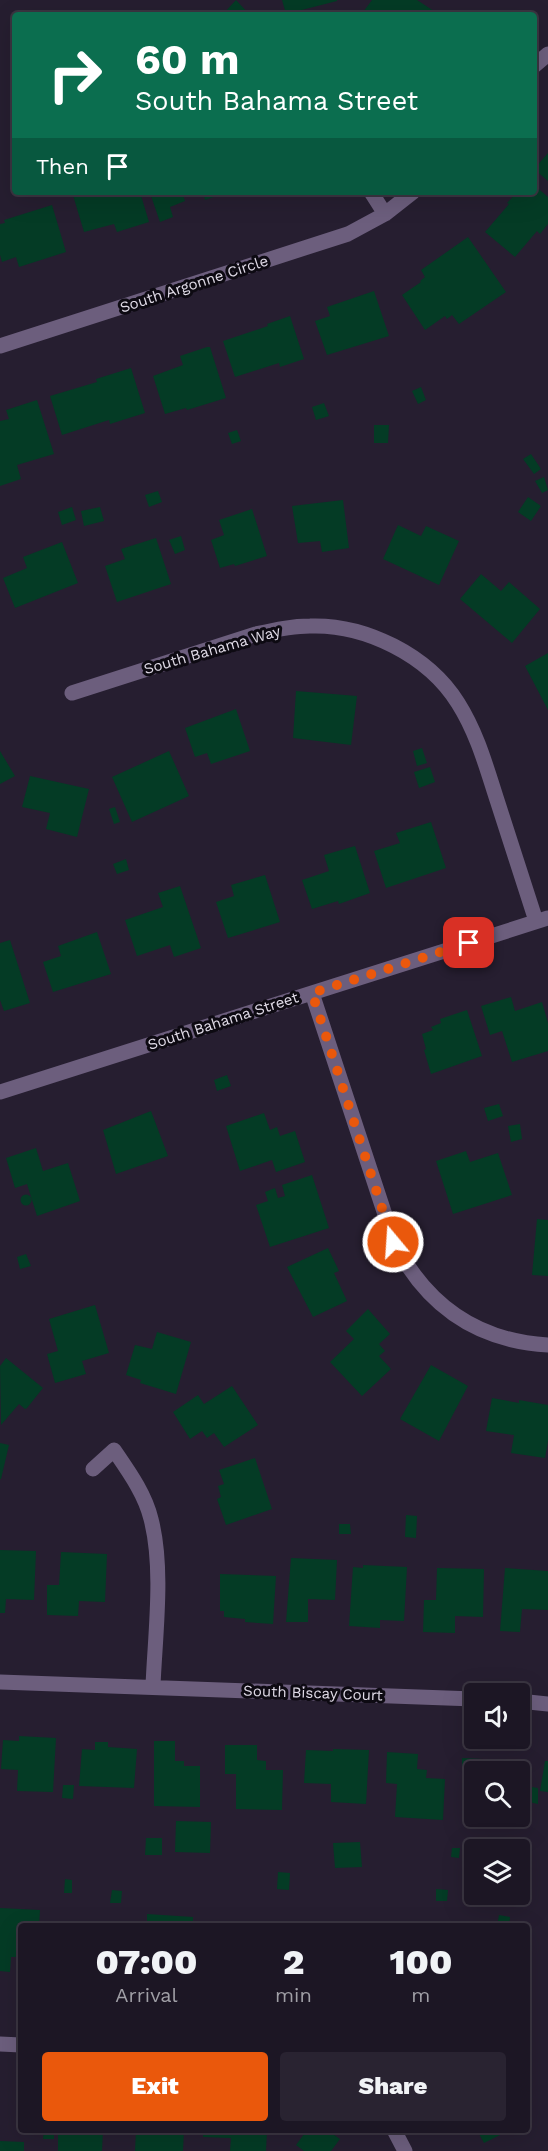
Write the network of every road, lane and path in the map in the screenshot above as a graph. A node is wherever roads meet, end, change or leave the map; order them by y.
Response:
1 (373, 195) edge
2 (409, 195) edge
3 (385, 214) junction
4 (0, 346) edge
5 (72, 693) dead end
6 (542, 919) edge
7 (312, 993) junction
8 (0, 1092) edge
9 (548, 1345) edge
10 (93, 1469) dead end
11 (0, 1682) edge
12 (153, 1686) junction
13 (464, 1699) edge
14 (530, 1702) edge
15 (548, 1704) edge
16 (0, 2044) edge
17 (18, 2045) edge
18 (396, 2133) edge
19 (405, 2151) edge

1 - 3 street
2 - 3 street, South Argonne Circle
3 - 4 street, South Argonne Circle
5 - 6 street, South Bahama Way
6 - 7 street, South Bahama Street
7 - 8 street, South Bahama Street
7 - 9 street
10 - 12 street
11 - 12 street, South Biscay Court
12 - 13 street, South Biscay Court
14 - 15 street
16 - 17 street
18 - 19 street

